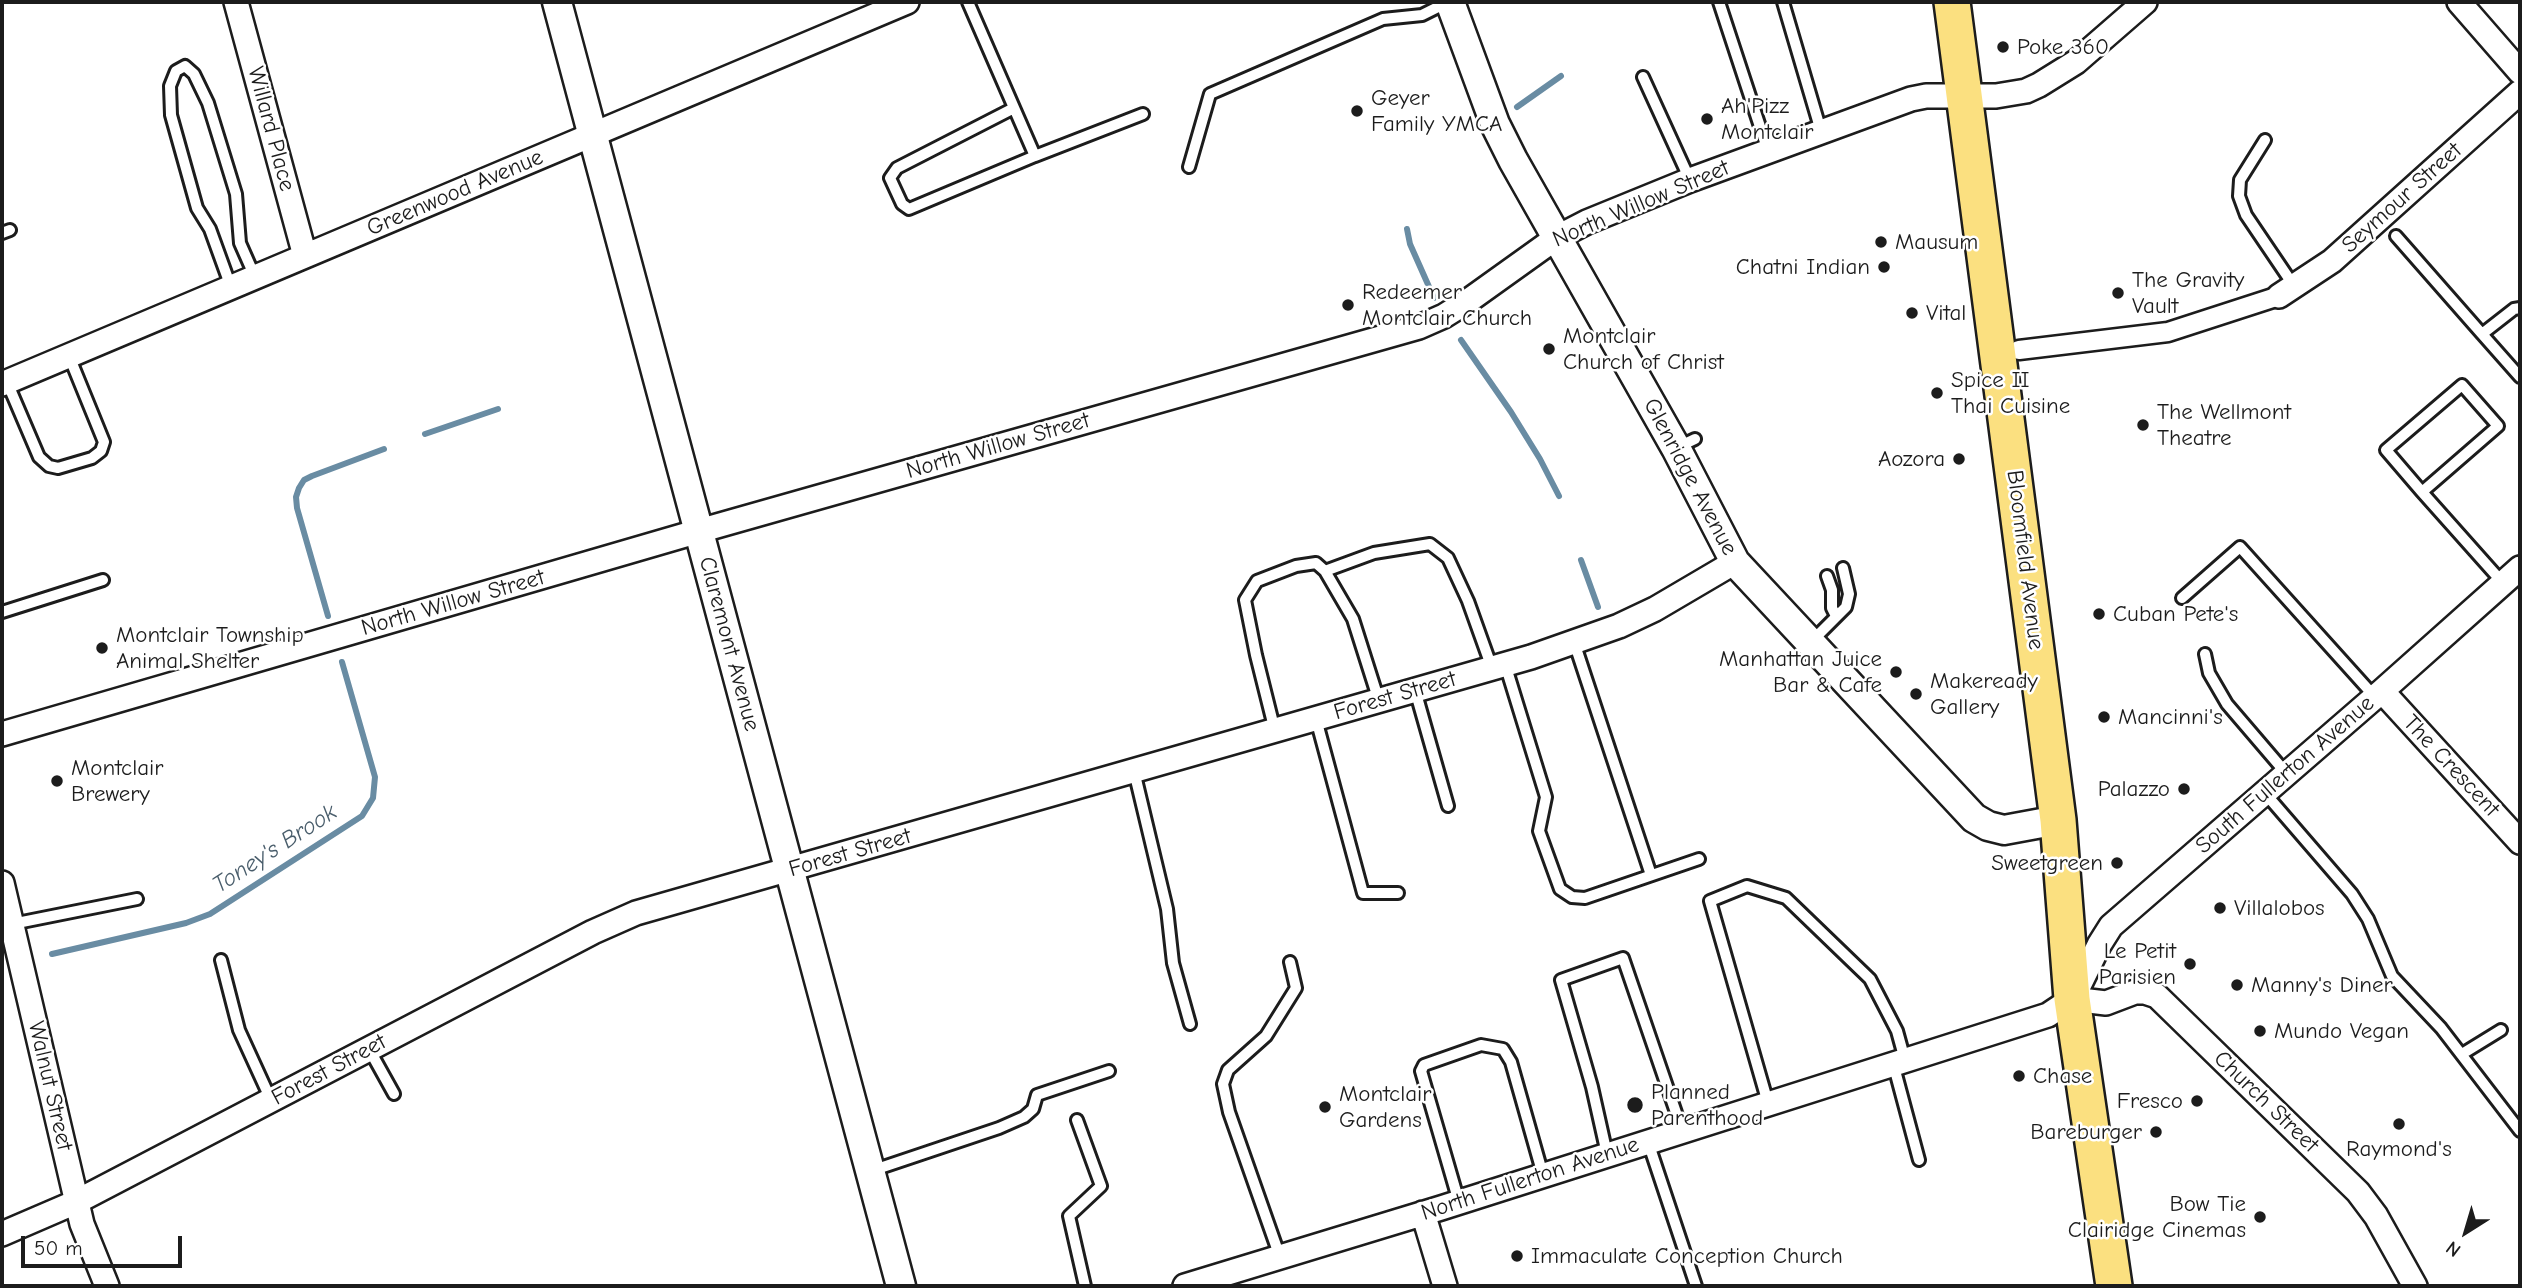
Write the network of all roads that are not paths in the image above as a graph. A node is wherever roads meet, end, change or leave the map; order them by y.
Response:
1 (236, 2) edge
2 (557, 2) edge
3 (907, 2) edge
4 (968, 2) edge
5 (1719, 2) edge
6 (1783, 2) edge
7 (1952, 2) edge
8 (2145, 2) edge
9 (2459, 2) edge
10 (1455, 4) edge
11 (2520, 72) edge
12 (1643, 77) dead end
13 (2520, 92) edge
14 (1965, 97) junction
15 (1014, 108) junction
16 (1143, 114) dead end
17 (1821, 131) junction
18 (592, 136) junction
19 (2265, 140) dead end
20 (1768, 151) junction
21 (1035, 156) junction
22 (1188, 167) dead end
23 (1690, 180) junction
24 (2396, 236) dead end
25 (1556, 238) junction
26 (305, 256) junction
27 (254, 277) junction
28 (231, 287) junction
29 (2286, 291) junction
30 (2520, 308) edge
31 (2483, 334) junction
32 (2019, 350) dead end
33 (69, 356) junction
34 (2520, 377) edge
35 (5, 383) edge
36 (2422, 492) junction
37 (699, 531) junction
38 (1735, 562) junction
39 (1843, 568) dead end
40 (1325, 571) junction
41 (2512, 575) edge
42 (1828, 576) dead end
43 (103, 580) dead end
44 (2182, 598) dead end
45 (2, 612) edge
46 (1836, 616) junction
47 (1574, 642) junction
48 (1810, 642) junction
49 (2206, 654) dead end
50 (1499, 666) junction
51 (1415, 690) junction
52 (2379, 694) junction
53 (1379, 701) junction
54 (1316, 719) junction
55 (1275, 731) junction
56 (2, 734) edge
57 (1133, 771) junction
58 (2286, 773) junction
59 (2264, 792) junction
60 (1448, 806) dead end
61 (2058, 820) junction
62 (2520, 842) edge
63 (1699, 859) dead end
64 (790, 870) junction
65 (1651, 875) junction
66 (2, 883) edge
67 (1398, 893) dead end
68 (137, 899) dead end
69 (12, 924) junction
70 (221, 960) dead end
71 (1290, 962) dead end
72 (2072, 999) junction
73 (1189, 1024) dead end
74 (2501, 1030) dead end
75 (369, 1049) junction
76 (2462, 1054) junction
77 (1899, 1061) junction
78 (1109, 1071) dead end
79 (394, 1094) dead end
80 (271, 1100) junction
81 (1768, 1103) junction
82 (1077, 1120) dead end
83 (1682, 1130) junction
84 (2520, 1131) edge
85 (1648, 1142) junction
86 (1607, 1154) junction
87 (1919, 1160) dead end
88 (871, 1171) junction
89 (1543, 1175) junction
90 (76, 1202) junction
91 (1459, 1202) junction
92 (1423, 1213) junction
93 (2, 1234) edge
94 (1280, 1257) junction
95 (896, 1285) edge
96 (107, 1286) edge
97 (1085, 1286) edge
98 (1185, 1286) edge
99 (1445, 1286) edge
100 (1696, 1286) edge
101 (2114, 1286) edge
102 (2415, 1286) edge

1 - 26 street, Willard Place
2 - 18 street, Claremont Avenue
3 - 18 street, Greenwood Avenue
4 - 15 lane
5 - 20 lane
6 - 17 lane
7 - 14 main road, Bloomfield Avenue
8 - 14 street, North Willow Street
9 - 11 street
10 - 22 lane
10 - 25 street, Glenridge Avenue
12 - 23 lane
13 - 29 street, Seymour Street
14 - 17 street, North Willow Street
14 - 61 main road, Bloomfield Avenue
15 - 21 lane
15 - 21 lane
16 - 21 lane
17 - 20 street, North Willow Street
18 - 26 street, Greenwood Avenue
18 - 37 street, Claremont Avenue
19 - 29 lane
20 - 23 street, North Willow Street
23 - 25 street, North Willow Street
24 - 31 lane
25 - 37 street, North Willow Street
25 - 38 street, Glenridge Avenue
26 - 27 street, Greenwood Avenue
27 - 28 street, Greenwood Avenue
27 - 28 lane
28 - 33 street, Greenwood Avenue
29 - 32 street
30 - 31 lane
31 - 34 lane
33 - 35 street, Greenwood Avenue
33 - 35 lane
36 - 36 lane
36 - 41 lane
37 - 56 street, North Willow Street
37 - 64 street, Claremont Avenue
38 - 47 street, Forest Street
38 - 48 street, Glenridge Avenue
39 - 46 lane
40 - 50 lane
40 - 53 lane
40 - 55 lane
41 - 52 street, South Fullerton Avenue
42 - 46 lane
43 - 45 lane
44 - 52 lane
46 - 48 lane
47 - 50 street, Forest Street
47 - 65 lane
48 - 61 street, Glenridge Avenue
49 - 58 lane
50 - 51 street, Forest Street
50 - 65 lane
51 - 53 street, Forest Street
51 - 60 lane
52 - 58 street, South Fullerton Avenue
52 - 62 street, The Crescent
53 - 54 street, Forest Street
54 - 55 street, Forest Street
54 - 67 lane
55 - 57 street, Forest Street
57 - 64 street, Forest Street
57 - 73 lane
58 - 59 street, South Fullerton Avenue
59 - 72 street, South Fullerton Avenue
59 - 76 lane
61 - 72 main road, Bloomfield Avenue
63 - 65 lane
64 - 75 street, Forest Street
64 - 88 street, Claremont Avenue
66 - 69 street, Walnut Street
68 - 69 lane
69 - 90 street, Walnut Street
70 - 80 lane
71 - 94 lane
72 - 77 street, North Fullerton Avenue
72 - 101 main road, Bloomfield Avenue
72 - 102 street, Church Street
74 - 76 lane
75 - 79 lane
75 - 80 street, Forest Street
76 - 84 lane
77 - 81 street, North Fullerton Avenue
77 - 81 lane
77 - 87 lane
78 - 88 lane
80 - 90 street, Forest Street
81 - 83 street, North Fullerton Avenue
82 - 97 lane
83 - 85 street, North Fullerton Avenue
83 - 86 lane
85 - 86 street, North Fullerton Avenue
85 - 100 lane
86 - 89 street, North Fullerton Avenue
88 - 95 street, Claremont Avenue
89 - 91 street, North Fullerton Avenue
89 - 91 lane
90 - 93 street, Forest Street
90 - 96 street, Walnut Street
91 - 92 street, North Fullerton Avenue
92 - 94 street, North Fullerton Avenue
92 - 99 street
94 - 98 street, North Fullerton Avenue

